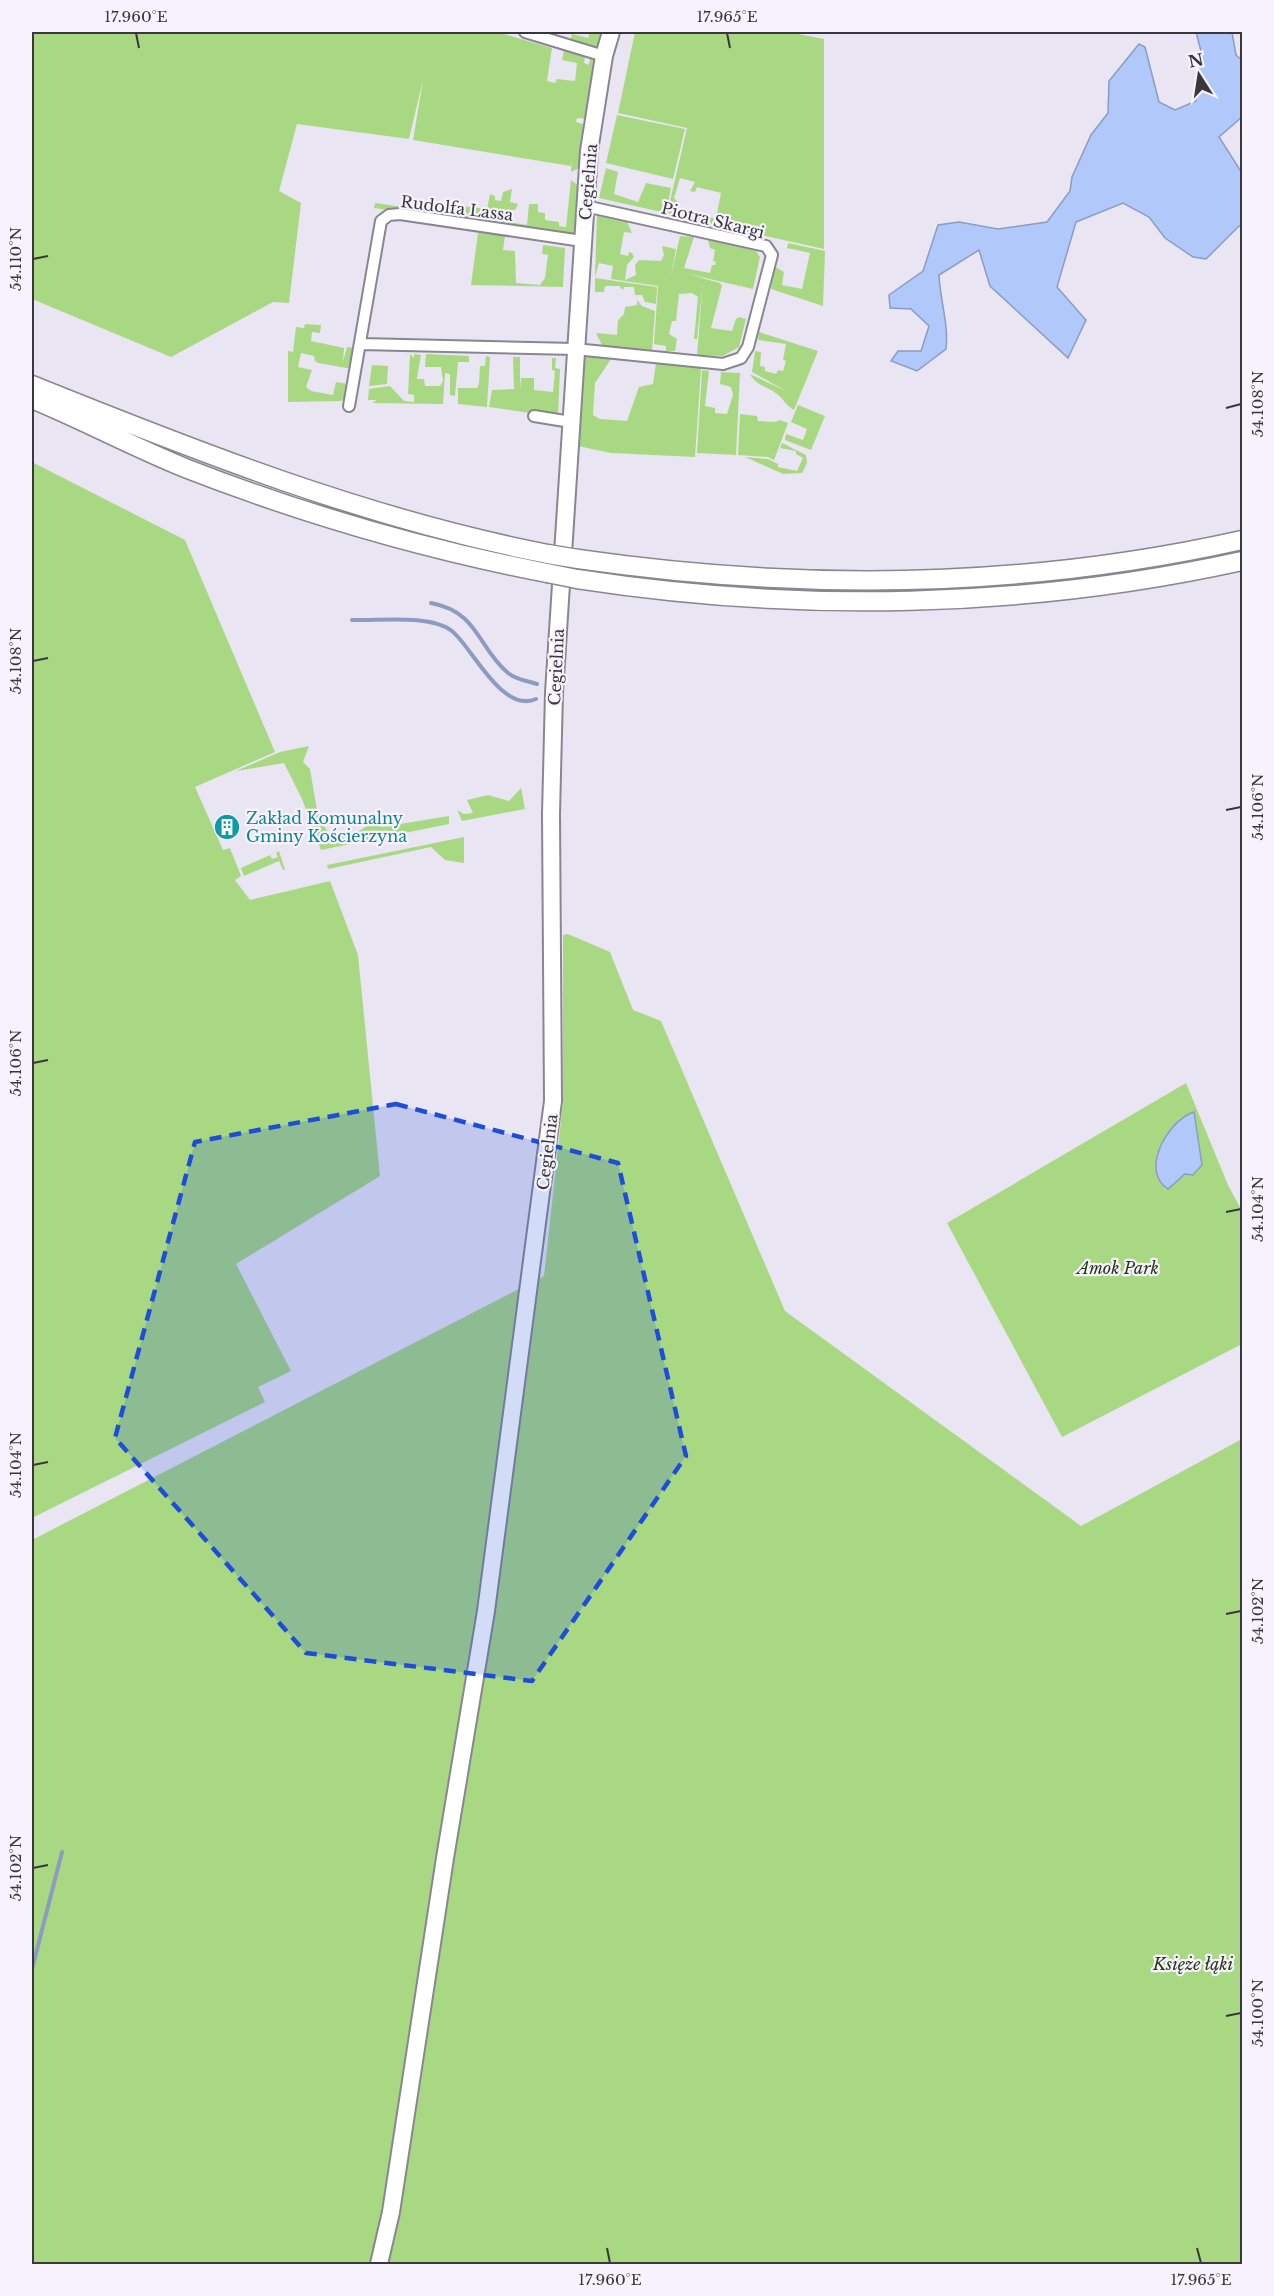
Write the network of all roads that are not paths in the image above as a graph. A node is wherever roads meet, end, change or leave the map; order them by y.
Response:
1 (525, 32) edge
2 (611, 32) edge
3 (604, 56) junction
4 (585, 206) junction
5 (582, 241) junction
6 (360, 344) junction
7 (575, 349) junction
8 (32, 385) edge
9 (32, 399) edge
10 (349, 406) dead end
11 (534, 416) dead end
12 (571, 422) junction
13 (1242, 540) edge
14 (1242, 561) edge
15 (379, 2265) edge

1 - 3 street
2 - 3 street, Cegielnia
3 - 4 street, Cegielnia
4 - 5 street, Cegielnia
4 - 7 street, Piotra Skargi
5 - 6 street, Rudolfa Lassa
5 - 7 street, Cegielnia
6 - 7 street
6 - 10 street, Rudolfa Lassa
7 - 12 street, Cegielnia
8 - 13 main road, bridge
9 - 14 main road, bridge
11 - 12 street
12 - 15 street, Cegielnia

